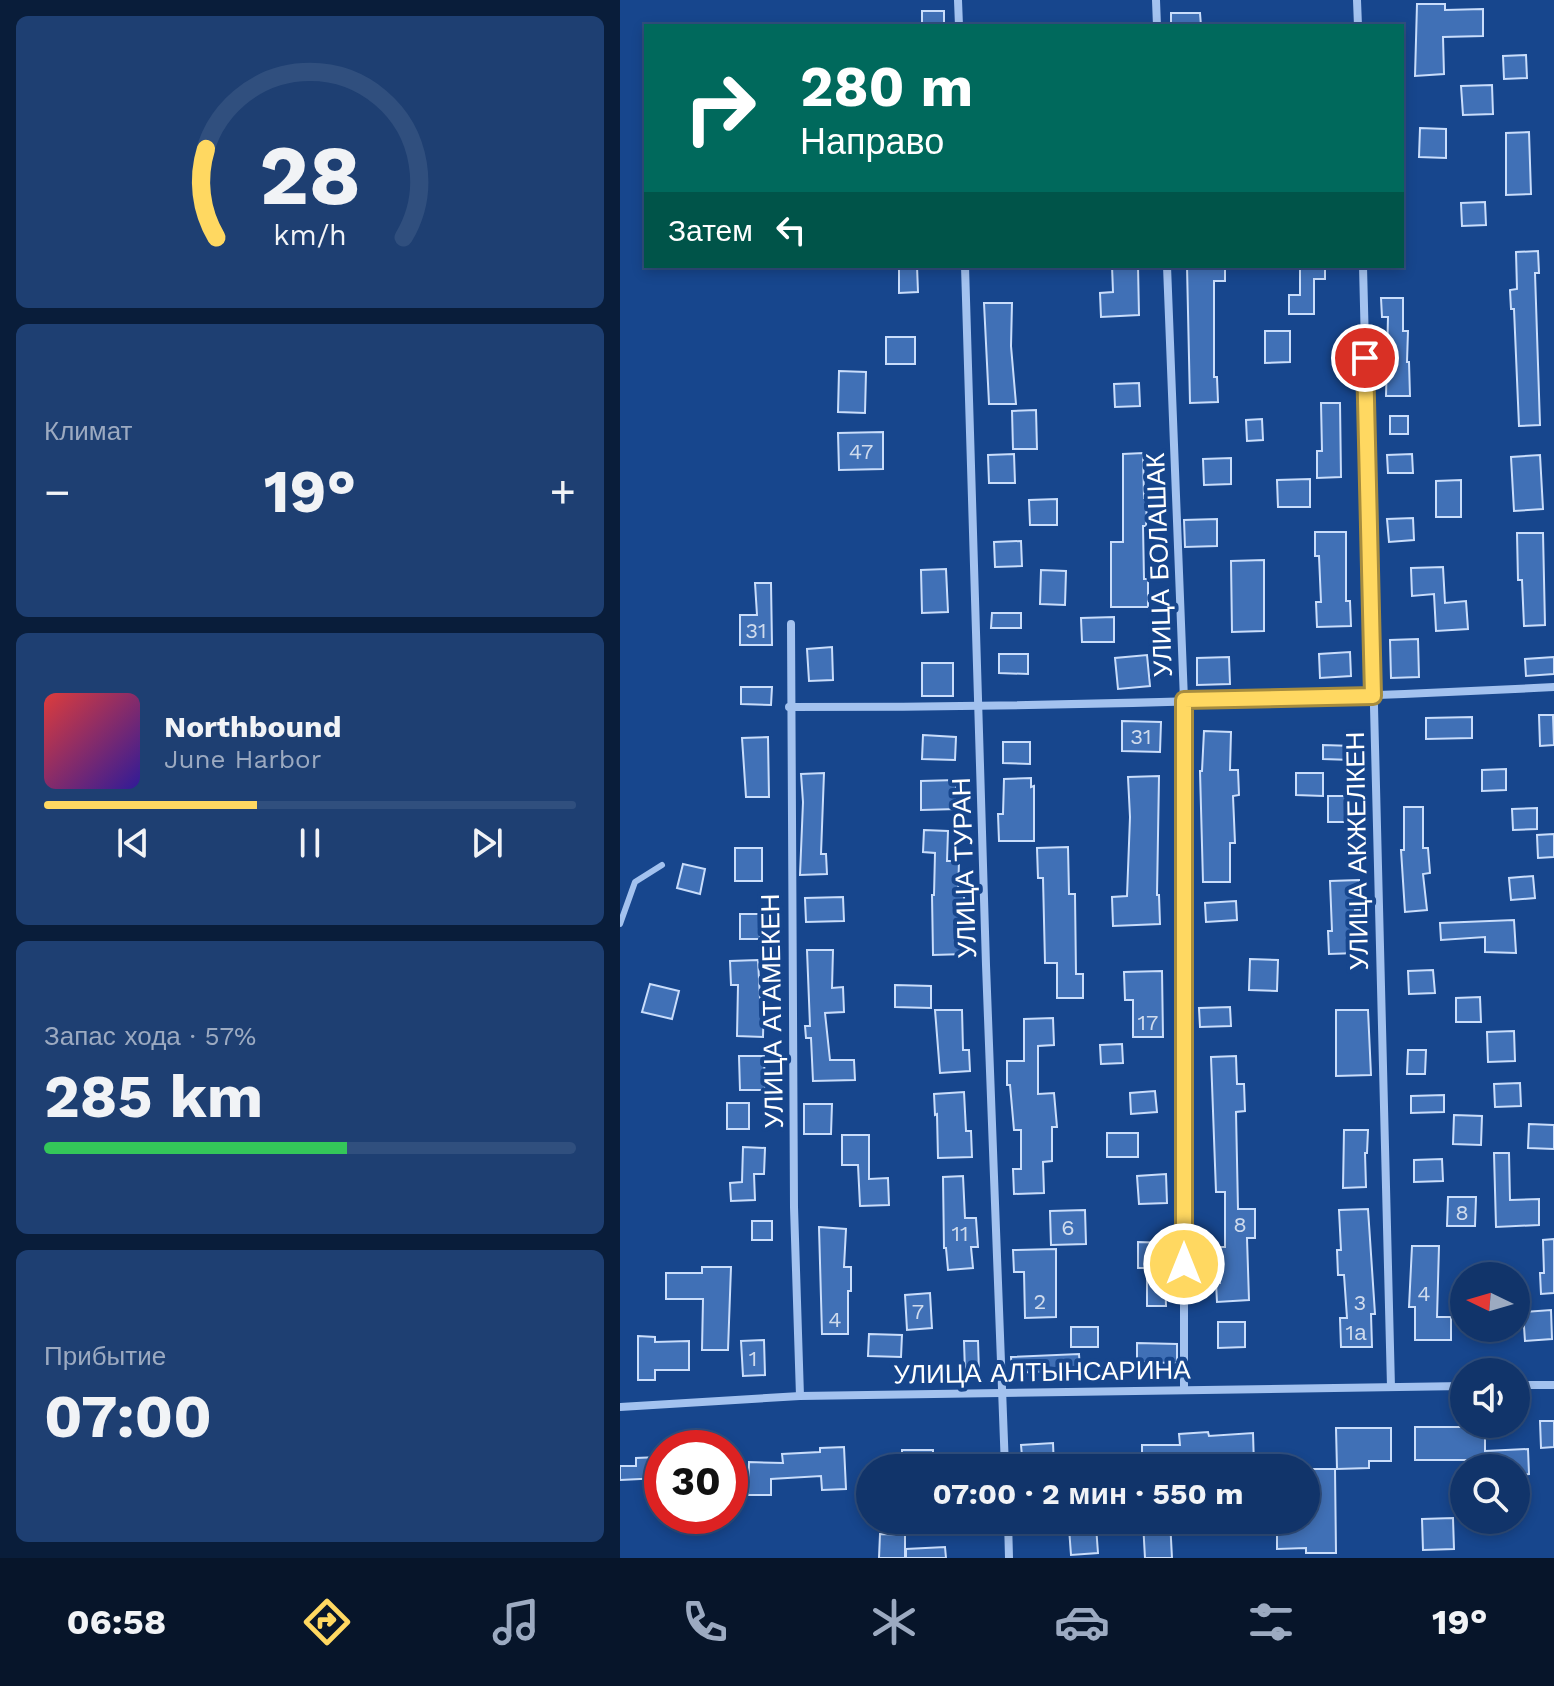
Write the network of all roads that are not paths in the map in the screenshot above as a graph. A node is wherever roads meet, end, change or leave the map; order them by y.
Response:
1 (958, 0) edge
2 (1156, 0) edge
3 (1357, 0) edge
4 (959, 24) edge
5 (1157, 24) edge
6 (1358, 24) edge
7 (965, 268) edge
8 (1167, 268) edge
9 (1363, 268) edge
10 (791, 624) dead end
11 (1554, 687) edge
12 (1373, 696) junction
13 (1184, 700) junction
14 (789, 707) junction
15 (979, 707) junction
16 (662, 865) dead end
17 (620, 924) edge
18 (1530, 1385) edge
19 (1554, 1385) edge
20 (1450, 1386) edge
21 (1391, 1387) junction
22 (1184, 1390) junction
23 (1002, 1393) junction
24 (800, 1396) junction
25 (620, 1407) edge
26 (1004, 1454) edge
27 (1008, 1534) edge
28 (1009, 1558) edge

1 - 4 street
2 - 5 street
3 - 6 street
7 - 15 street, УЛИЦА ТУРАН
8 - 13 street, УЛИЦА БОЛАШАК
9 - 12 street, УЛИЦА АКЖЕЛКЕН
10 - 14 street, УЛИЦА АТАМЕКЕН
11 - 12 street
12 - 13 street
12 - 21 street, УЛИЦА АКЖЕЛКЕН
13 - 15 street
13 - 22 street, УЛИЦА БОЛАШАК
14 - 15 street
14 - 24 street, УЛИЦА АТАМЕКЕН
15 - 23 street, УЛИЦА ТУРАН
16 - 17 lane
18 - 19 street
20 - 21 street, УЛИЦА АЛТЫНСАРИНА
21 - 22 street, УЛИЦА АЛТЫНСАРИНА
22 - 23 street, УЛИЦА АЛТЫНСАРИНА
23 - 24 street, УЛИЦА АЛТЫНСАРИНА
23 - 26 street, УЛИЦА ТУРАН
24 - 25 street, УЛИЦА АЛТЫНСАРИНА
27 - 28 street

